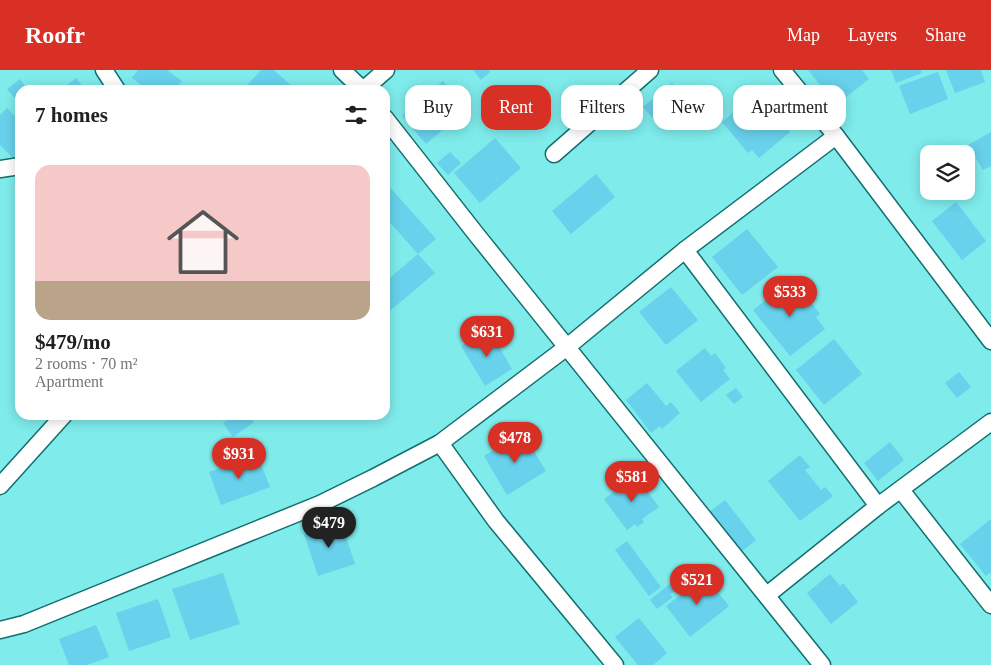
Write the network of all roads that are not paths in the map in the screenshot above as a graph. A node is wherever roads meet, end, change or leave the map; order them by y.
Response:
1 (104, 70) edge
2 (342, 70) edge
3 (386, 70) edge
4 (650, 70) edge
5 (782, 70) edge
6 (114, 85) edge
7 (358, 85) edge
8 (369, 85) edge
9 (390, 124) edge
10 (836, 136) junction
11 (554, 154) dead end
12 (15, 167) edge
13 (0, 169) edge
14 (685, 250) junction
15 (991, 340) edge
16 (567, 347) junction
17 (59, 420) edge
18 (991, 422) edge
19 (440, 443) junction
20 (3, 479) edge
21 (901, 490) junction
22 (878, 506) junction
23 (767, 595) junction
24 (991, 604) edge
25 (0, 630) edge
26 (615, 665) edge
27 (822, 665) edge

1 - 6 street
2 - 7 street
3 - 8 street
4 - 11 street
5 - 10 street
9 - 16 street
10 - 14 street
10 - 15 street
12 - 13 street
14 - 16 street
14 - 22 street
16 - 19 street
16 - 23 street
17 - 20 street
18 - 21 street
19 - 25 street
19 - 26 street
21 - 22 street
21 - 24 street
22 - 23 street
23 - 27 street

